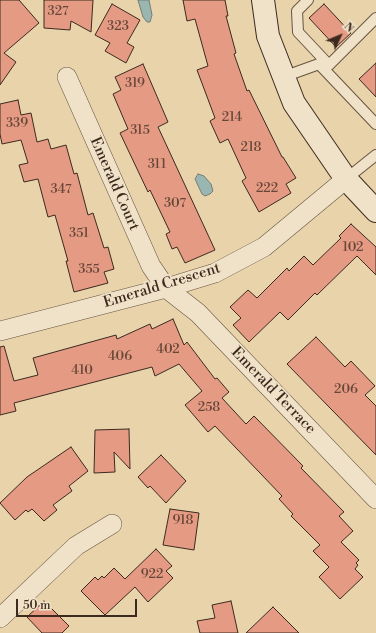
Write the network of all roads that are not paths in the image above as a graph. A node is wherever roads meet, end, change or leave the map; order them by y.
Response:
1 (263, 0) edge
2 (308, 0) edge
3 (376, 18) edge
4 (324, 64) junction
5 (67, 77) dead end
6 (283, 77) junction
7 (376, 124) edge
8 (376, 155) edge
9 (346, 180) junction
10 (376, 211) edge
11 (166, 288) junction
12 (0, 331) edge
13 (376, 499) edge
14 (112, 524) dead end
15 (0, 618) edge

1 - 6 street
2 - 4 lane
3 - 4 lane
4 - 6 lane
4 - 7 lane
5 - 11 street, Emerald Court
6 - 9 street
8 - 9 lane
9 - 10 street
9 - 11 street, Emerald Crescent
11 - 12 street, Emerald Crescent
11 - 13 street, Emerald Terrace
14 - 15 street

